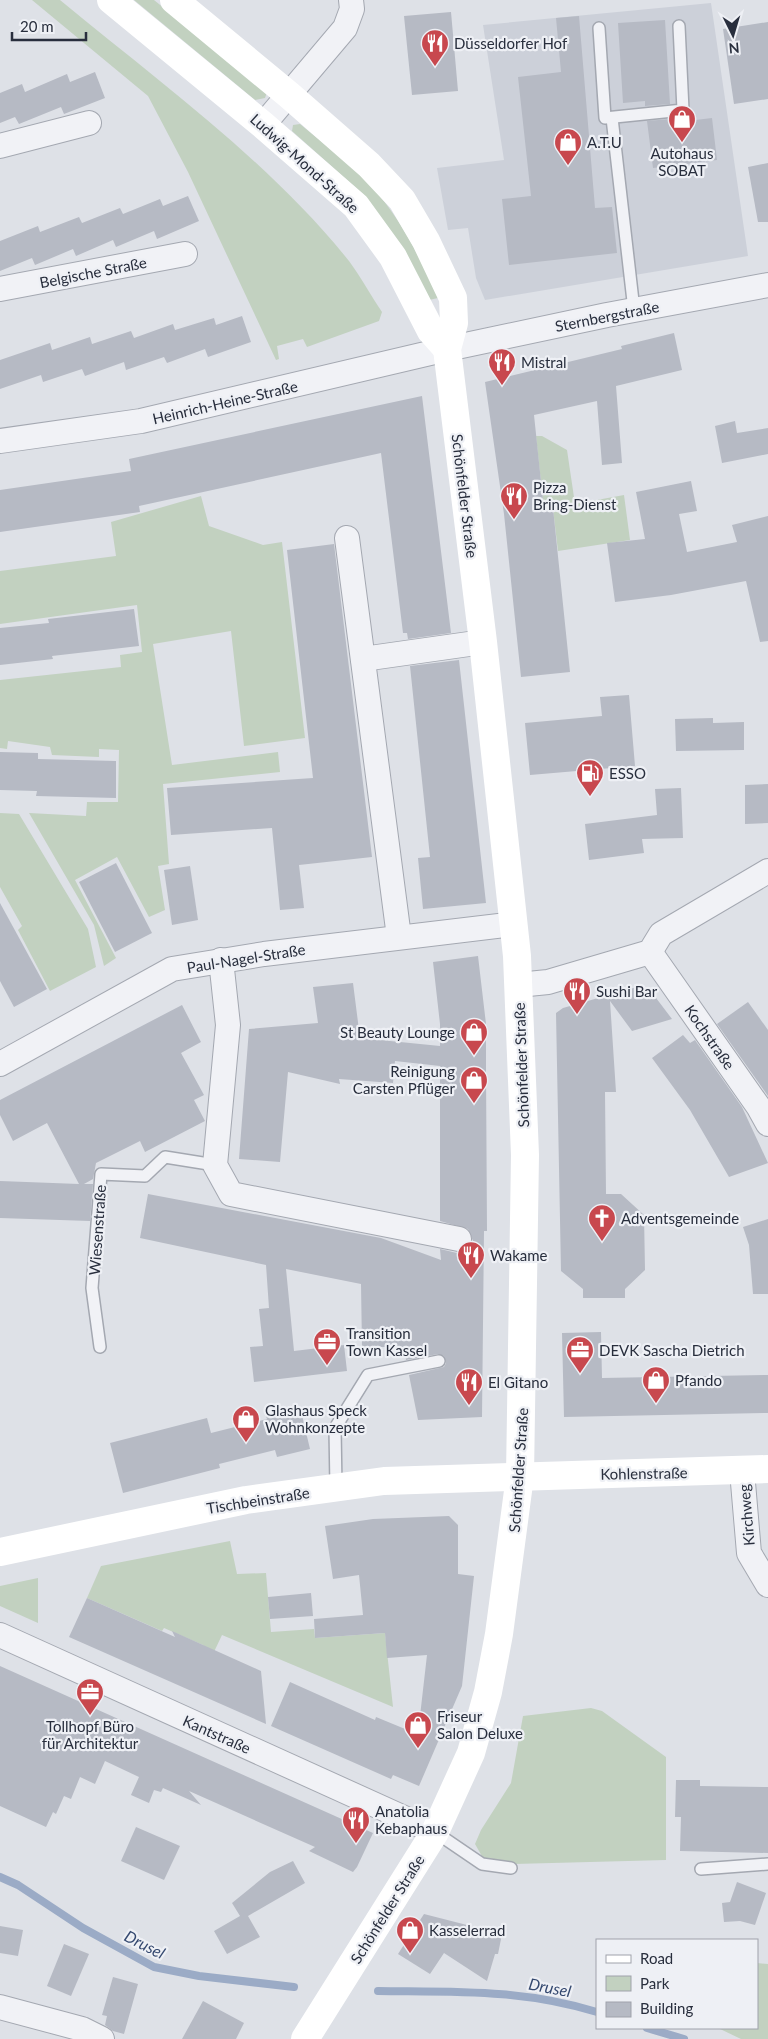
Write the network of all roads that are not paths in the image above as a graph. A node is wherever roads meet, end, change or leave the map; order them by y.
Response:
1 (111, 0) edge
2 (174, 0) edge
3 (351, 0) edge
4 (679, 26) dead end
5 (599, 28) dead end
6 (289, 95) junction
7 (612, 118) junction
8 (89, 123) dead end
9 (264, 125) junction
10 (0, 146) edge
11 (185, 254) dead end
12 (768, 285) edge
13 (0, 290) edge
14 (634, 310) junction
15 (447, 349) junction
16 (0, 442) edge
17 (348, 538) dead end
18 (483, 642) junction
19 (363, 659) junction
20 (768, 871) edge
21 (514, 924) junction
22 (399, 937) junction
23 (650, 952) junction
24 (221, 960) junction
25 (518, 985) junction
26 (0, 1064) edge
27 (768, 1124) edge
28 (215, 1165) junction
29 (459, 1239) dead end
30 (100, 1347) dead end
31 (439, 1361) dead end
32 (755, 1470) edge
33 (520, 1476) junction
34 (336, 1488) junction
35 (0, 1552) edge
36 (768, 1585) edge
37 (0, 1634) edge
38 (435, 1832) junction
39 (768, 1864) edge
40 (511, 1868) dead end
41 (701, 1869) dead end
42 (0, 2006) edge
43 (102, 2039) edge
44 (304, 2039) edge

1 - 9 main road, Ludwig-Mond-Straße
2 - 6 main road
3 - 6 street
4 - 7 lane
5 - 7 lane
6 - 9 street
6 - 15 main road
7 - 14 lane
8 - 10 street
9 - 15 main road, Ludwig-Mond-Straße
11 - 13 street, Belgische Straße
12 - 14 street, Sternbergstraße
14 - 15 street, Sternbergstraße
15 - 16 street, Heinrich-Heine-Straße
15 - 18 main road, Schönfelder Straße
17 - 19 street
18 - 19 street
18 - 21 main road, Schönfelder Straße
19 - 22 street
20 - 23 street
21 - 22 street, Paul-Nagel-Straße
21 - 25 main road, Schönfelder Straße
22 - 24 street, Paul-Nagel-Straße
23 - 25 street
23 - 27 street, Kochstraße
24 - 26 street, Paul-Nagel-Straße
24 - 28 street
25 - 33 main road, Schönfelder Straße
28 - 29 street
28 - 30 lane, Wiesenstraße
31 - 34 lane
32 - 33 main road, Kohlenstraße
32 - 36 street, Kirchweg
33 - 34 main road, Tischbeinstraße
33 - 38 main road, Schönfelder Straße
34 - 35 main road, Tischbeinstraße
37 - 38 street, Kantstraße
38 - 40 lane
38 - 44 main road, Schönfelder Straße
39 - 41 lane
42 - 43 street

